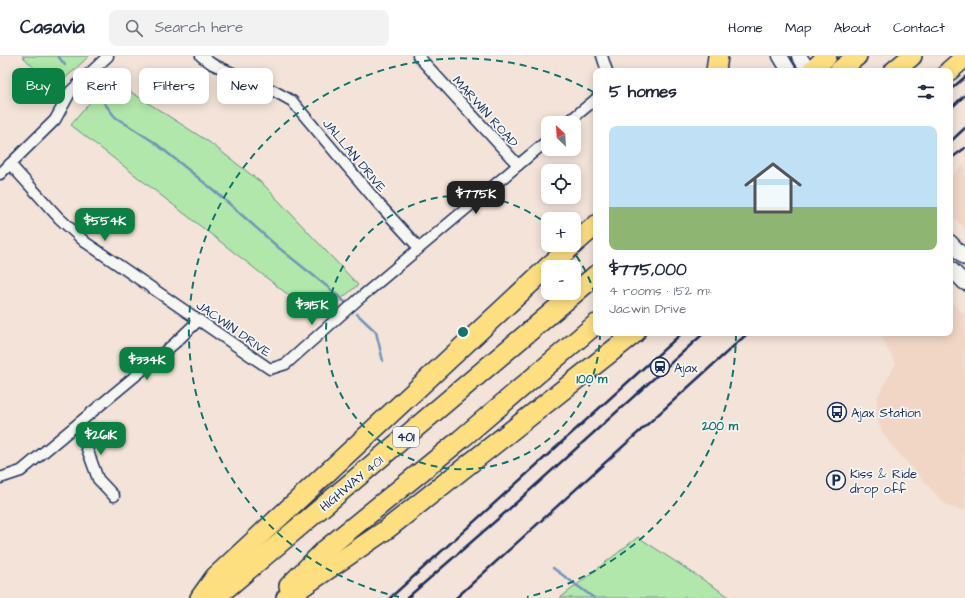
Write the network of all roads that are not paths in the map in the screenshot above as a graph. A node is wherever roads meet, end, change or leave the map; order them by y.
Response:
1 (108, 56) edge
2 (201, 56) edge
3 (418, 56) edge
4 (602, 56) edge
5 (718, 56) edge
6 (780, 56) edge
7 (799, 56) edge
8 (857, 56) edge
9 (912, 56) edge
10 (965, 58) edge
11 (817, 65) edge
12 (606, 68) edge
13 (716, 68) edge
14 (787, 68) edge
15 (843, 68) edge
16 (898, 68) edge
17 (953, 68) edge
18 (593, 101) edge
19 (575, 116) edge
20 (541, 146) edge
21 (10, 164) junction
22 (518, 165) junction
23 (0, 174) edge
24 (593, 228) edge
25 (581, 239) edge
26 (953, 245) edge
27 (419, 248) junction
28 (566, 252) edge
29 (965, 258) edge
30 (556, 260) edge
31 (953, 271) edge
32 (541, 274) edge
33 (593, 279) edge
34 (965, 283) edge
35 (199, 320) junction
36 (593, 327) edge
37 (632, 336) edge
38 (78, 424) junction
39 (0, 478) edge
40 (114, 496) dead end
41 (200, 598) edge
42 (215, 598) edge
43 (276, 598) edge
44 (286, 598) edge

1 - 21 street
2 - 27 street, JALLAN DRIVE
3 - 22 street, MARWIN ROAD
4 - 12 street
5 - 13 highway
6 - 14 main road
7 - 11 main road
8 - 15 highway
9 - 16 highway
10 - 17 highway
18 - 19 street
20 - 22 street, JACWIN DRIVE
21 - 23 street
21 - 35 street, JACWIN DRIVE
22 - 27 street, JACWIN DRIVE
24 - 25 highway
26 - 29 main road
27 - 35 street, JACWIN DRIVE
28 - 30 highway
31 - 34 main road
32 - 41 highway
33 - 42 highway, HIGHWAY 401 / 401
35 - 38 street
36 - 43 highway
37 - 44 highway
38 - 39 street
38 - 40 street

